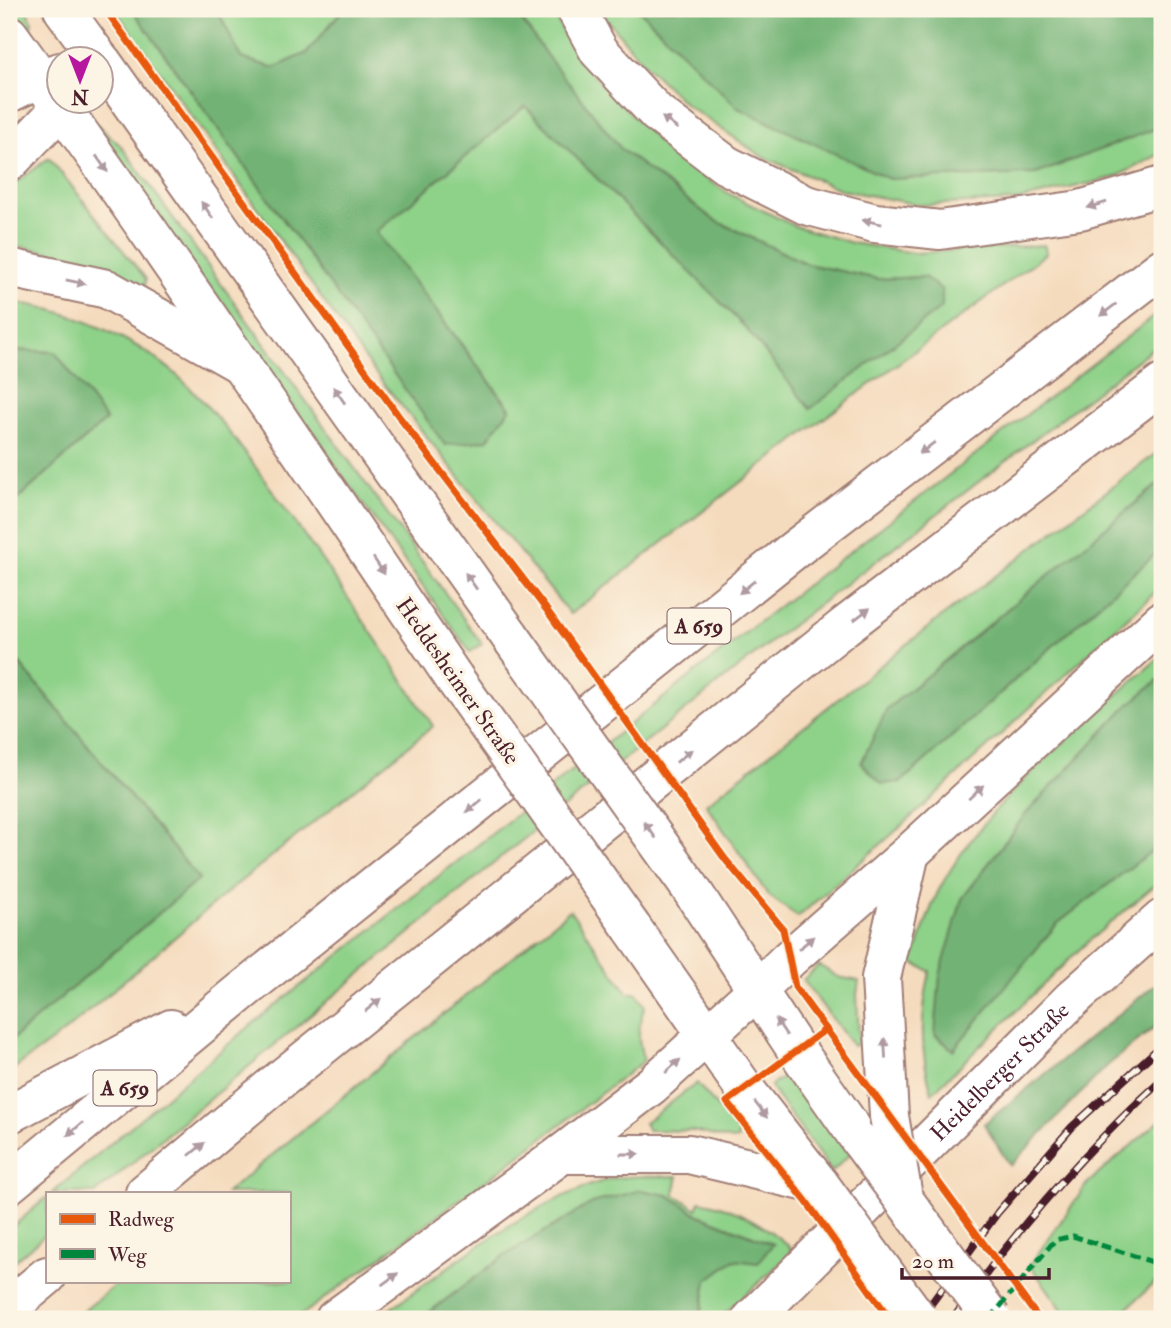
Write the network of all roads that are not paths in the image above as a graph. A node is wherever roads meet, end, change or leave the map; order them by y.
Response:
1 (63, 9) edge
2 (576, 9) edge
3 (9, 35) edge
4 (90, 46) edge
5 (116, 82) edge
6 (46, 87) edge
7 (46, 94) edge
8 (66, 116) edge
9 (9, 162) edge
10 (1162, 186) edge
11 (9, 268) edge
12 (1162, 268) edge
13 (242, 365) junction
14 (1162, 384) edge
15 (1162, 621) edge
16 (910, 853) junction
17 (1162, 919) edge
18 (757, 990) junction
19 (241, 992) junction
20 (707, 1034) junction
21 (9, 1114) edge
22 (562, 1154) junction
23 (9, 1184) edge
24 (820, 1185) junction
25 (146, 1192) edge
26 (903, 1197) junction
27 (46, 1277) edge
28 (9, 1308) edge
29 (335, 1319) edge
30 (752, 1319) edge
31 (918, 1319) edge
32 (992, 1319) edge

1 - 4 main road
10 -> 2 main road
3 - 6 main road, Heddesheimer Straße
18 -> 5 main road, bridge
7 - 9 main road
8 -> 13 main road, Heddesheimer Straße
11 -> 13 main road
12 -> 19 main road, A 659
13 -> 20 main road, Heddesheimer Straße, bridge
25 -> 14 main road
16 -> 15 main road
18 -> 16 main road
26 -> 16 main road, bridge
17 - 30 main road, Heidelberger Straße
18 - 20 main road
26 -> 18 main road, bridge
19 - 21 main road
19 -> 23 main road, A 659
22 -> 20 main road
20 -> 24 main road, Heddesheimer Straße
22 -> 24 main road
29 -> 22 main road
24 - 31 main road, Heddesheimer Straße, bridge
26 - 32 main road, bridge
27 - 28 main road

